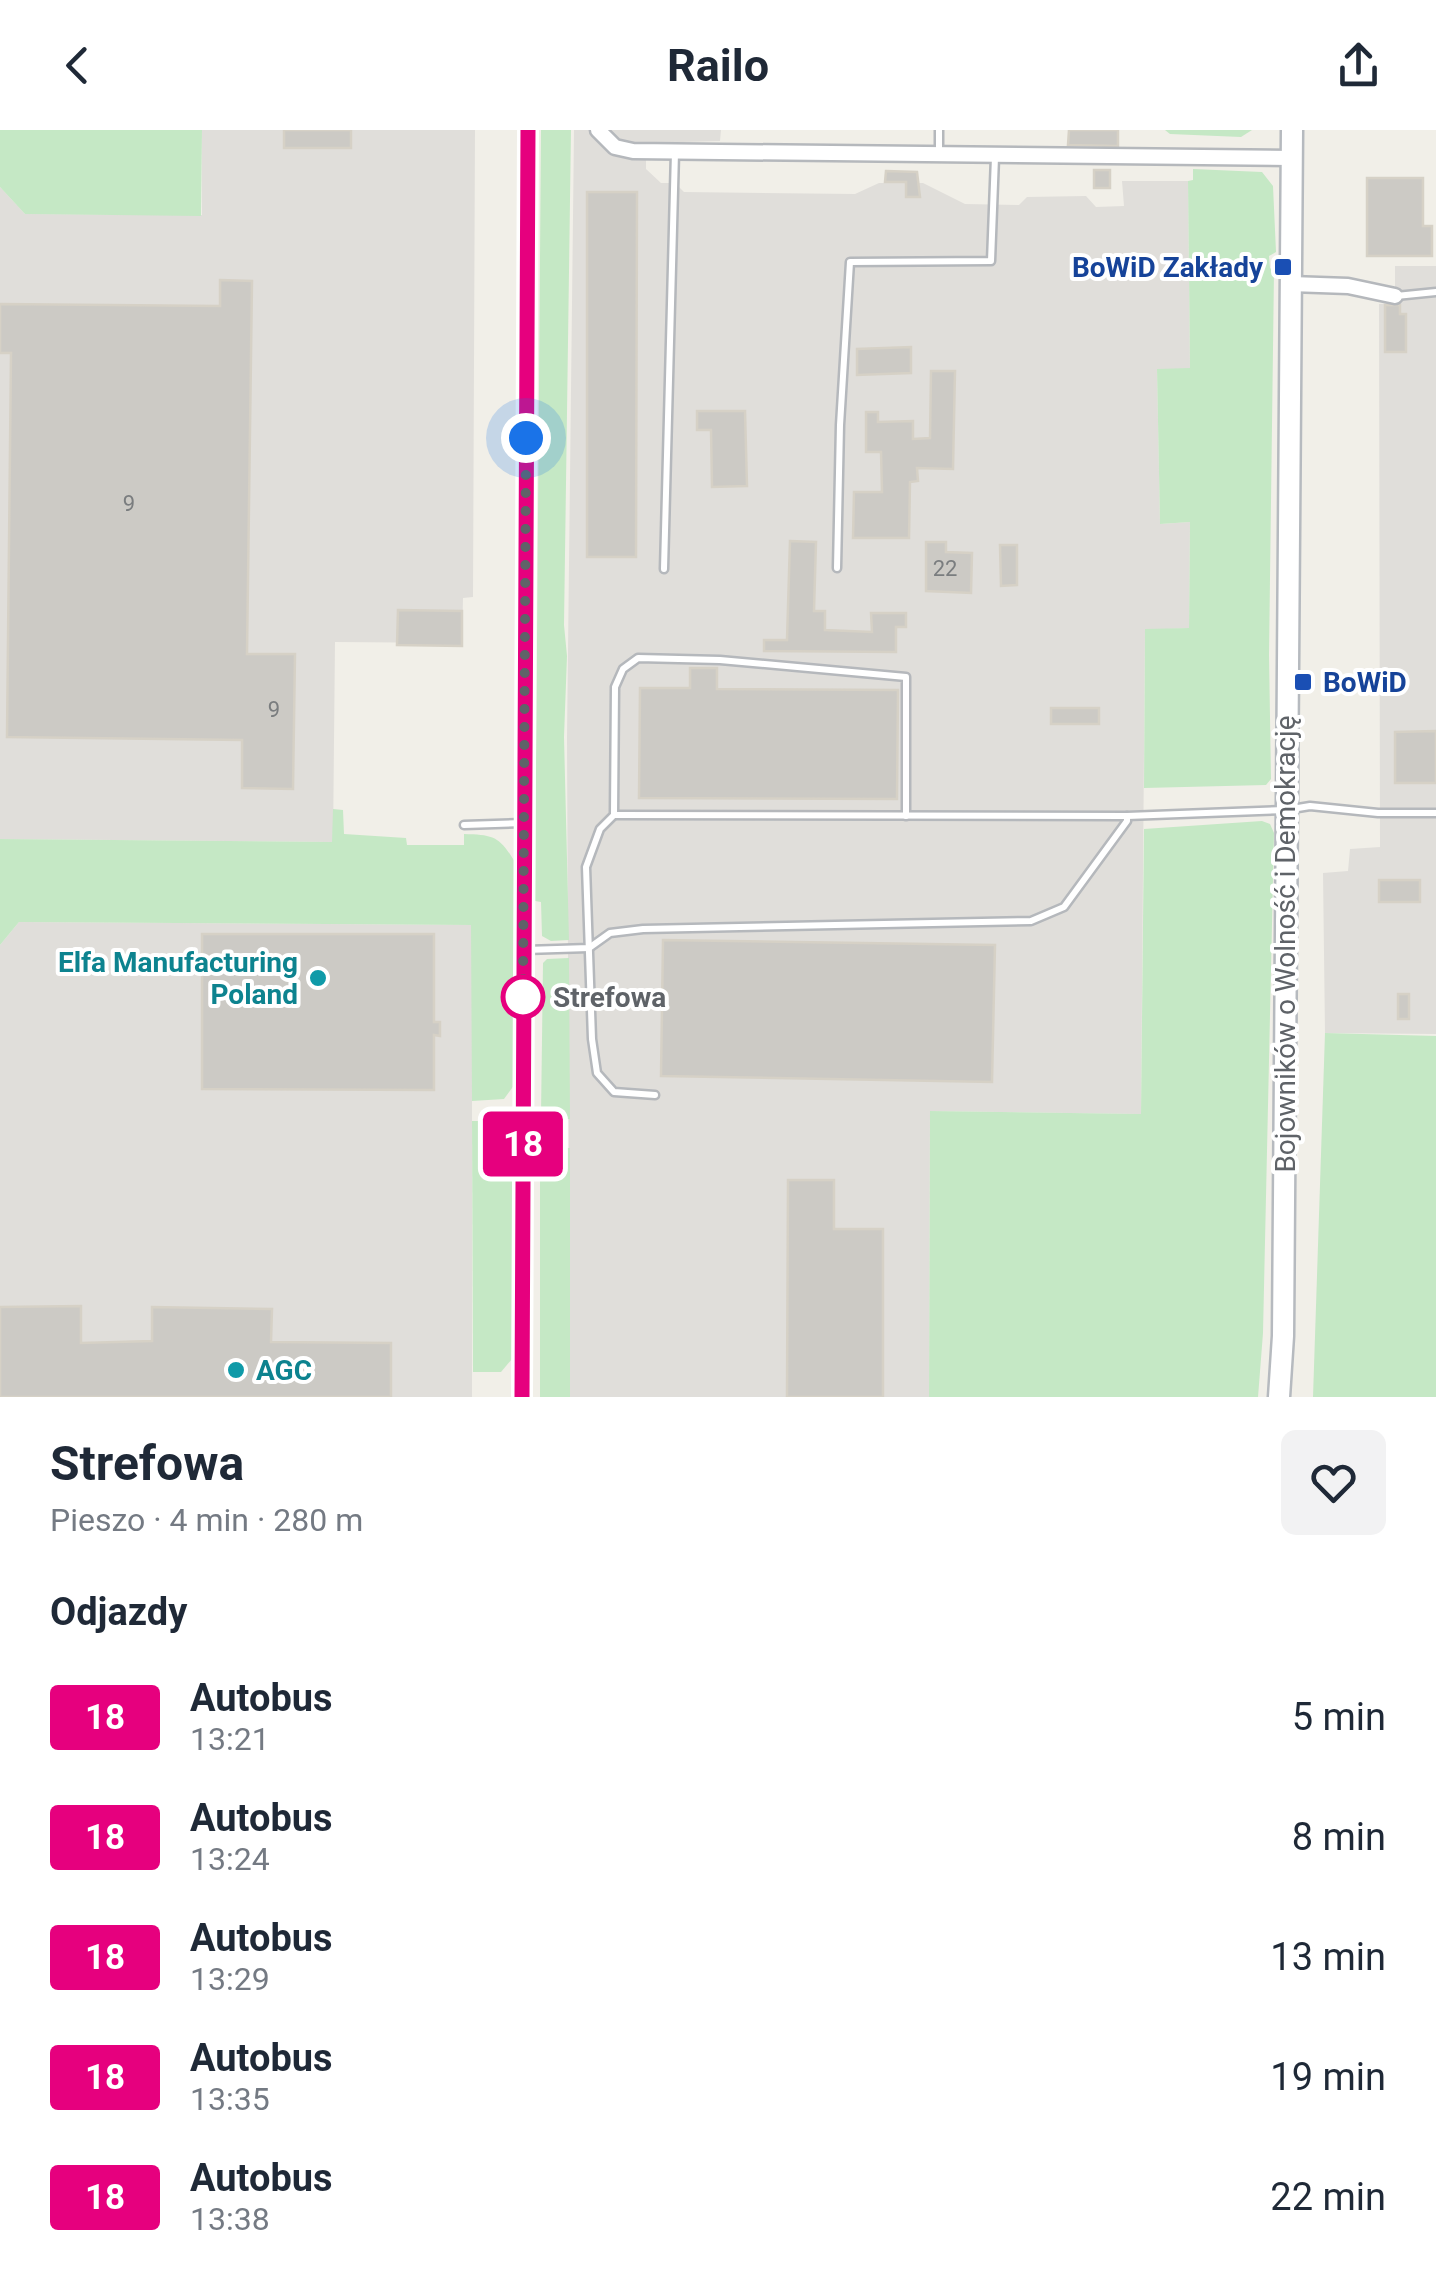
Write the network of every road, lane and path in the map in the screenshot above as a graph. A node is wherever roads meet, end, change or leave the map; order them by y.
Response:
1 (528, 130) edge
2 (598, 130) edge
3 (939, 130) edge
4 (1292, 130) edge
5 (674, 151) junction
6 (939, 155) junction
7 (995, 156) junction
8 (1292, 158) junction
9 (1290, 284) junction
10 (1436, 292) edge
11 (1395, 296) joint
12 (837, 568) dead end
13 (664, 569) dead end
14 (1286, 810) junction
15 (1436, 813) edge
16 (614, 814) junction
17 (906, 816) junction
18 (1127, 816) junction
19 (524, 823) junction
20 (464, 824) dead end
21 (589, 948) junction
22 (523, 950) junction
23 (655, 1094) dead end
24 (522, 1397) edge
25 (1279, 1397) edge

1 - 19 street
2 - 5 street
3 - 6 lane
4 - 8 main road, Bojowników o Wolność i Demokrację
5 - 6 street
5 - 13 lane
6 - 7 street
7 - 8 street
7 - 12 lane
8 - 9 main road, Bojowników o Wolność i Demokrację
9 - 11 street
9 - 14 main road, Bojowników o Wolność i Demokrację
10 - 11 lane
14 - 15 lane
14 - 18 lane
14 - 25 main road, Bojowników o Wolność i Demokrację
16 - 17 lane
16 - 17 lane
16 - 21 lane
17 - 18 lane
18 - 21 lane
19 - 20 lane
19 - 22 street
21 - 22 lane
21 - 23 lane
22 - 24 street

